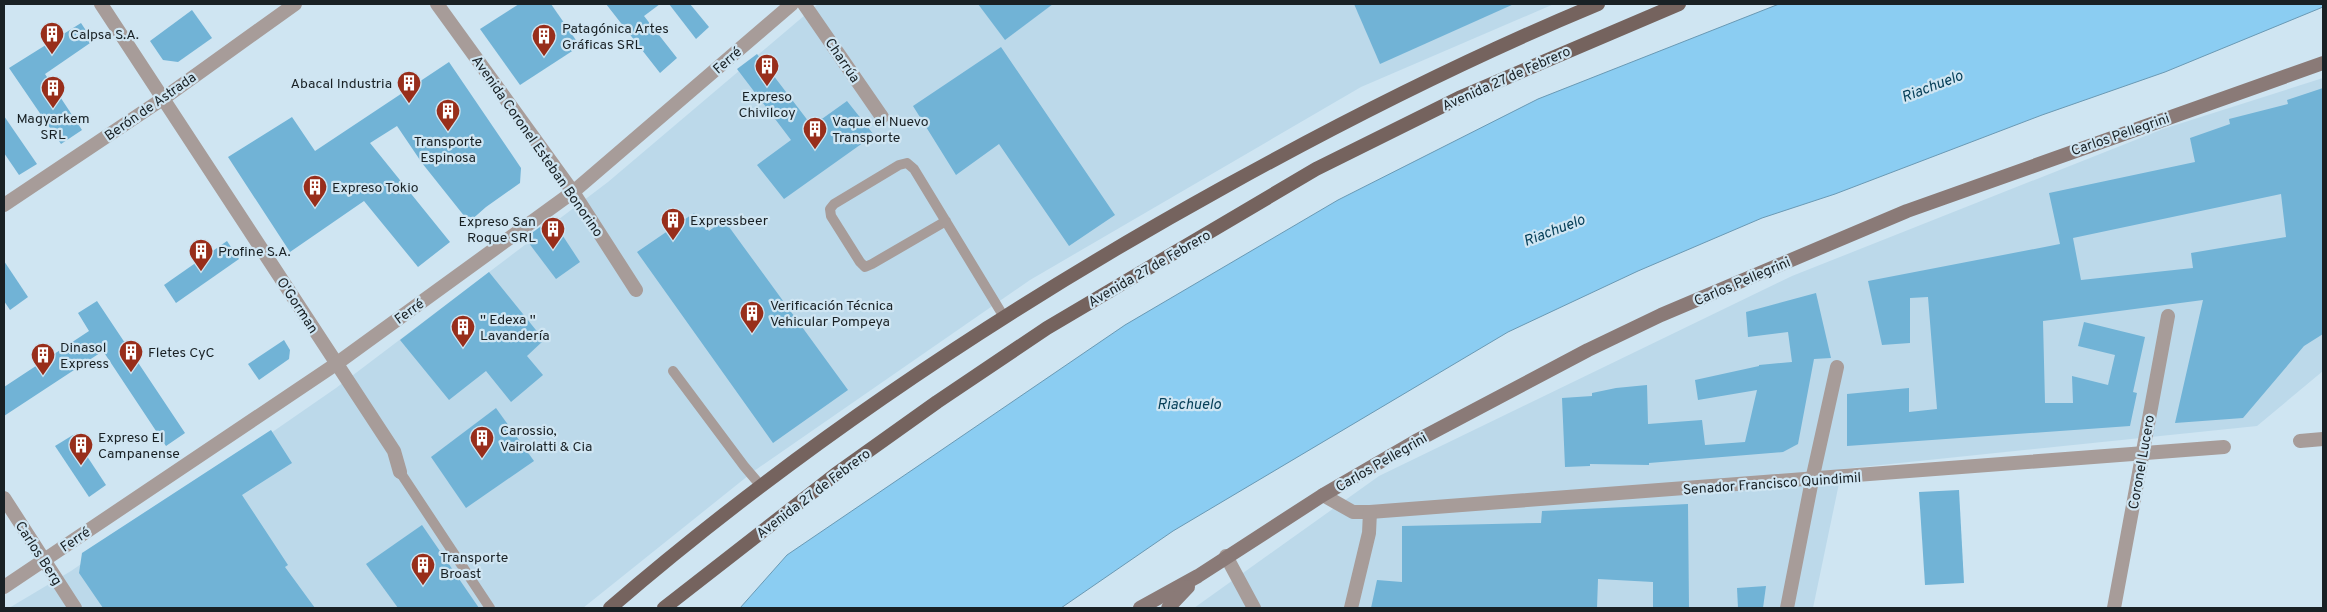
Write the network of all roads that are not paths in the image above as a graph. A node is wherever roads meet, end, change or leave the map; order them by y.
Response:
1 (101, 4) edge
2 (295, 4) edge
3 (437, 4) edge
4 (792, 4) edge
5 (804, 4) edge
6 (1598, 4) edge
7 (1679, 4) edge
8 (2323, 63) edge
9 (164, 98) junction
10 (882, 117) dead end
11 (573, 192) junction
12 (4, 205) edge
13 (946, 221) junction
14 (636, 290) dead end
15 (2168, 316) dead end
16 (1004, 317) junction
17 (336, 364) junction
18 (1837, 367) dead end
19 (673, 372) dead end
20 (2323, 439) edge
21 (2300, 441) dead end
22 (2224, 447) dead end
23 (2142, 454) junction
24 (400, 472) joint
25 (1812, 480) junction
26 (761, 486) junction
27 (1323, 495) junction
28 (4, 498) edge
29 (1370, 512) junction
30 (1226, 556) junction
31 (44, 560) junction
32 (1198, 576) junction
33 (4, 587) edge
34 (75, 608) edge
35 (490, 608) edge
36 (610, 608) edge
37 (664, 608) edge
38 (1140, 608) edge
39 (1168, 608) edge
40 (1254, 608) edge
41 (1351, 608) edge
42 (1787, 608) edge
43 (2114, 608) edge

1 - 9 street, O'Gorman
2 - 9 street, Berón de Astrada
3 - 11 street, Avenida Coronel Esteban Bonorino
4 - 11 street, Ferré
5 - 10 street, Charrúa
6 - 16 main road
7 - 37 main road, Avenida 27 de Febrero
8 - 27 main road, Carlos Pellegrini
9 - 12 street, Berón de Astrada
9 - 17 street, O'Gorman
11 - 14 street, Avenida Coronel Esteban Bonorino
11 - 17 street, Ferré
13 - 13 lane
13 - 16 lane
15 - 23 street, Coronel Lucero
16 - 26 main road
17 - 24 street, O'Gorman
17 - 31 street, Ferré
18 - 25 street
19 - 26 lane
20 - 21 street
22 - 23 street, Senador Francisco Quindimil
23 - 25 street, Senador Francisco Quindimil
23 - 43 street, Coronel Lucero
24 - 35 lane, O'Gorman
25 - 29 street, Senador Francisco Quindimil
25 - 42 street
26 - 36 main road
27 - 29 street, Senador Francisco Quindimil
27 - 30 main road, Carlos Pellegrini
28 - 31 street, Carlos Berg
29 - 41 street
30 - 32 main road, Carlos Pellegrini
30 - 40 street
31 - 33 street, Ferré
31 - 34 street, Carlos Berg
32 - 38 main road, Carlos Pellegrini
32 - 39 main road, Carlos Pellegrini

